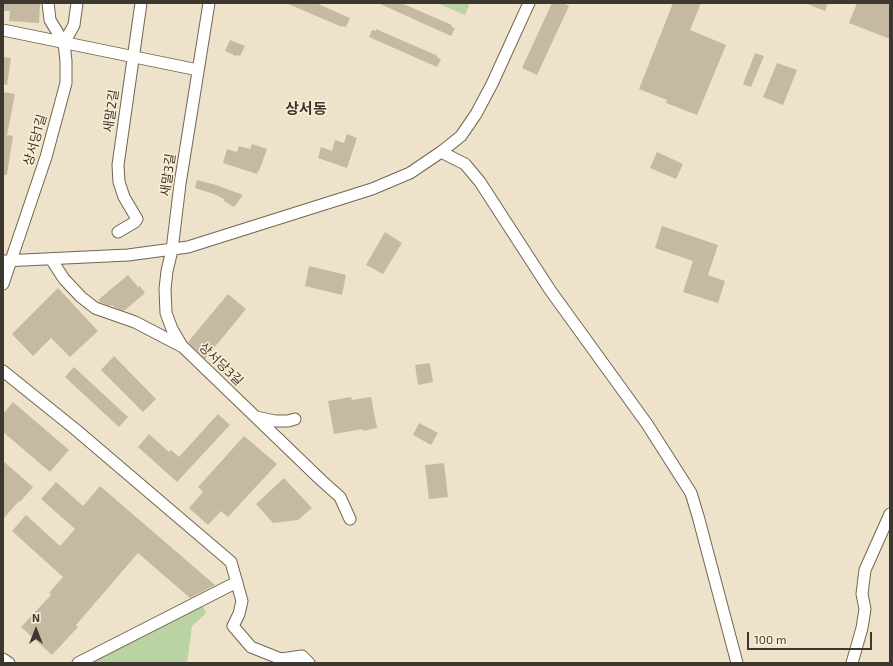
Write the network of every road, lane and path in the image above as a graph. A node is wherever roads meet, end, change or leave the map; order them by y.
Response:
1 (48, 3) edge
2 (77, 3) edge
3 (140, 3) edge
4 (209, 3) edge
5 (529, 3) edge
6 (3, 30) edge
7 (64, 42) junction
8 (133, 57) junction
9 (198, 70) junction
10 (441, 152) junction
11 (118, 232) dead end
12 (172, 250) junction
13 (51, 259) junction
14 (7, 261) edge
15 (3, 284) edge
16 (183, 347) junction
17 (3, 371) edge
18 (255, 417) junction
19 (295, 419) dead end
20 (890, 514) edge
21 (350, 520) dead end
22 (238, 582) junction
23 (3, 658) edge
24 (9, 663) edge
25 (78, 663) edge
26 (308, 663) edge
27 (737, 663) edge
28 (852, 663) edge

1 - 7 street, 상서당1길
2 - 7 street
3 - 8 street, 새말2길
4 - 9 street, 새말3길
5 - 10 street
6 - 7 street
7 - 8 street
7 - 14 street, 상서당1길
8 - 9 street
8 - 11 street, 새말2길
9 - 12 street, 새말3길
10 - 12 street
10 - 27 street
12 - 13 street
12 - 16 street, 새말3길
13 - 14 street
13 - 16 street, 상서당3길
14 - 15 street, 상서당1길
16 - 18 street, 상서당3길
17 - 22 street
18 - 19 street
18 - 21 street, 상서당3길
20 - 28 street
22 - 25 street
22 - 26 street
23 - 24 street

